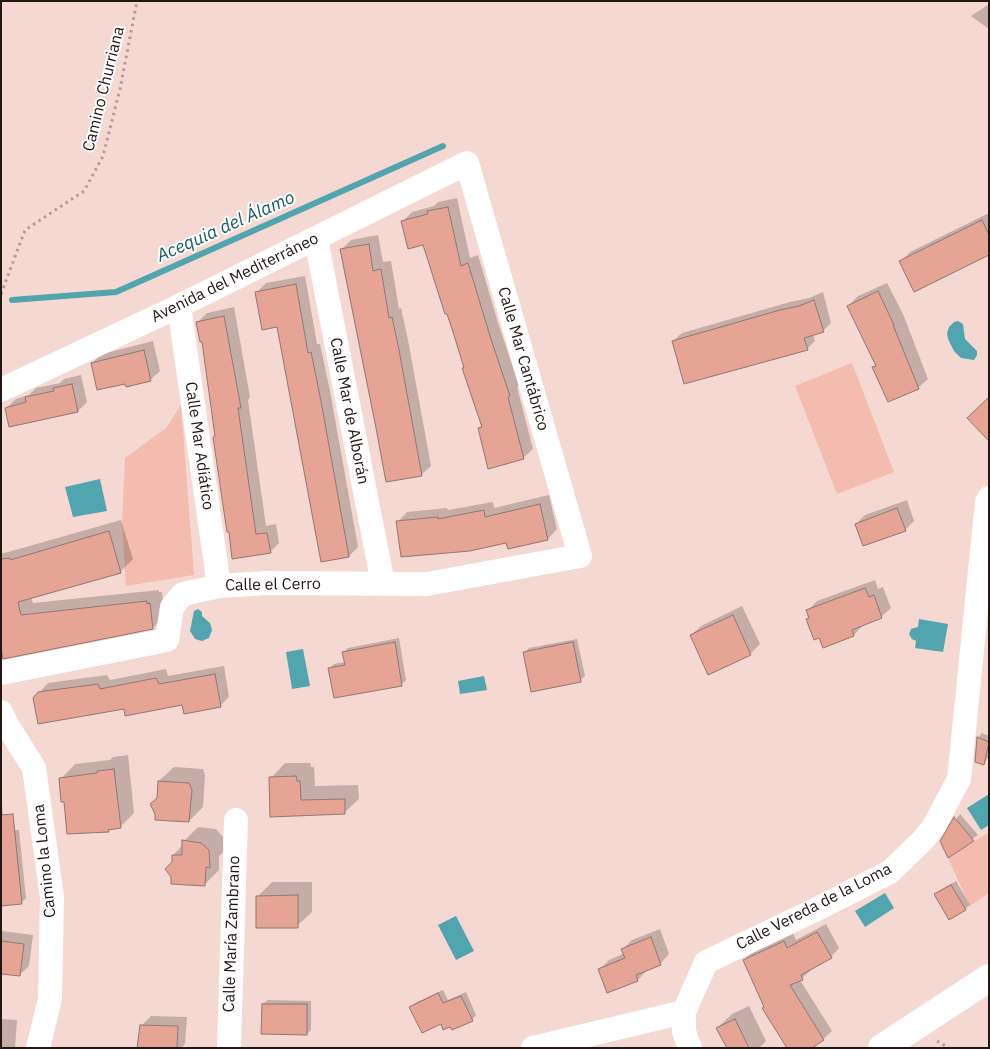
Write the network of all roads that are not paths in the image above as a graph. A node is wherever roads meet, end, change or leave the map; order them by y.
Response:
1 (467, 163) joint
2 (316, 239) junction
3 (179, 306) junction
4 (1, 390) edge
5 (989, 498) edge
6 (580, 556) joint
7 (383, 584) junction
8 (219, 586) junction
9 (1, 673) edge
10 (3, 721) edge
11 (236, 820) dead end
12 (989, 978) edge
13 (684, 1012) junction
14 (38, 1048) edge
15 (229, 1048) edge
16 (533, 1048) edge
17 (690, 1048) edge
18 (882, 1048) edge

1 - 2 street, Avenida del Mediterráneo
1 - 6 street, Calle Mar Cantábrico
2 - 3 street, Avenida del Mediterráneo
2 - 7 street, Calle Mar de Alborán
3 - 4 street, Avenida del Mediterráneo
3 - 8 street, Calle Mar Adiático
5 - 13 street, Calle Vereda de la Loma
6 - 7 street, Calle el Cerro
7 - 8 street, Calle el Cerro
8 - 9 street, Calle el Cerro
10 - 14 street, Camino la Loma
11 - 15 street, Calle María Zambrano
12 - 18 street
13 - 16 street
13 - 17 street, Calle Vereda de la Loma

